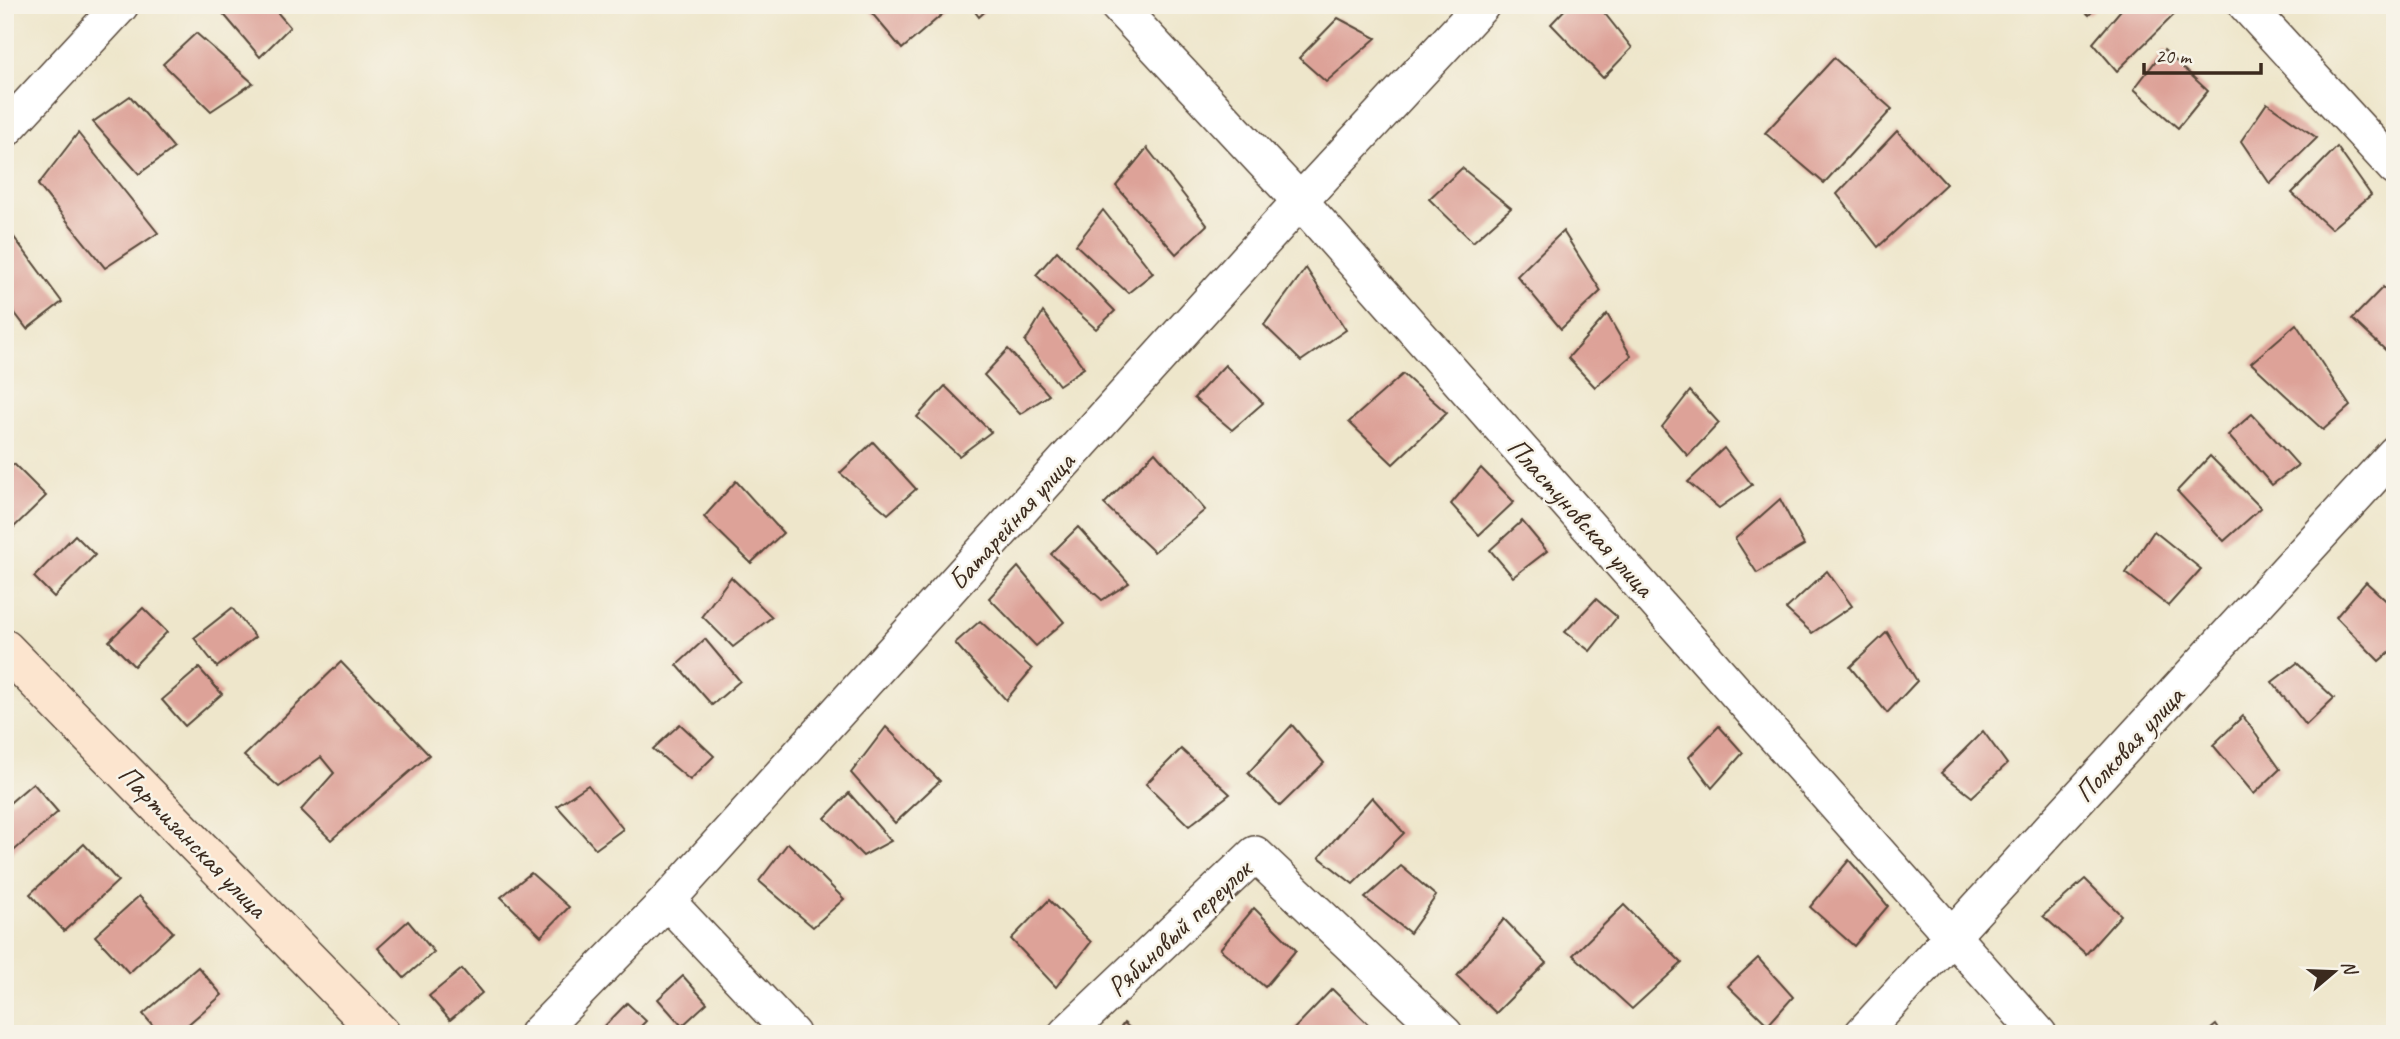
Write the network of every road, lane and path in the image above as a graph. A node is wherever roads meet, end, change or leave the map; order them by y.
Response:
1 (121, 5) edge
2 (1117, 5) edge
3 (1482, 5) edge
4 (2246, 5) edge
5 (5, 130) edge
6 (2395, 167) edge
7 (1300, 201) junction
8 (2395, 453) edge
9 (5, 649) edge
10 (667, 901) junction
11 (1952, 936) junction
12 (381, 1034) edge
13 (537, 1034) edge
14 (792, 1034) edge
15 (1066, 1034) edge
16 (1445, 1034) edge
17 (1862, 1034) edge
18 (2039, 1034) edge

1 - 5 street
2 - 7 street, Пластуновская улица
3 - 7 street, Батарейная улица
4 - 6 street
7 - 10 street, Батарейная улица
7 - 11 street, Пластуновская улица
8 - 11 street, Полковая улица
9 - 12 street, Партизанская улица
10 - 13 street, Батарейная улица
10 - 14 street
11 - 17 street, Полковая улица
11 - 18 street, Пластуновская улица
15 - 16 street, Рябиновый переулок

